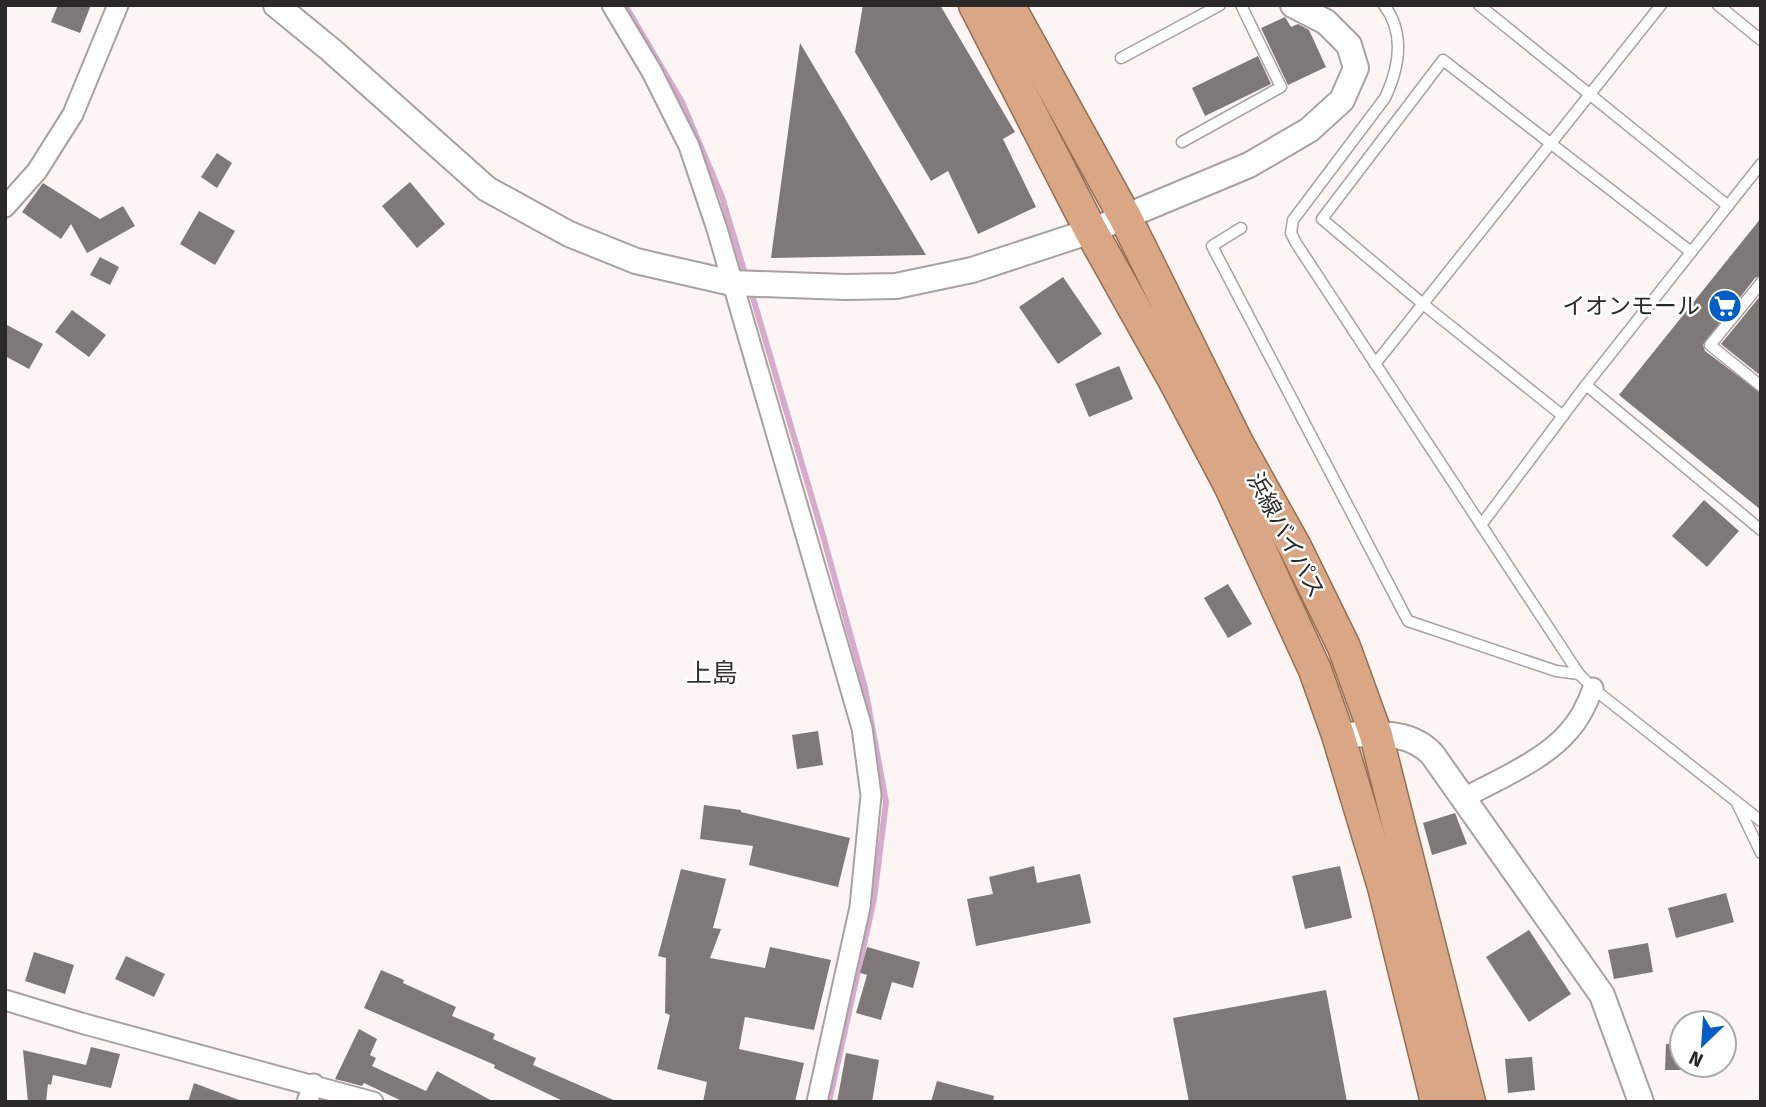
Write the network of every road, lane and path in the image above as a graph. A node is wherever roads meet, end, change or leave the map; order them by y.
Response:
1 (118, 5) edge
2 (275, 5) edge
3 (612, 5) edge
4 (975, 5) edge
5 (1008, 5) edge
6 (1220, 5) edge
7 (1241, 5) edge
8 (1293, 5) edge
9 (1384, 5) edge
10 (1479, 5) edge
11 (1661, 5) edge
12 (1718, 5) edge
13 (1761, 40) edge
14 (1121, 58) dead end
15 (1589, 96) junction
16 (1182, 142) dead end
17 (1552, 142) junction
18 (1761, 164) edge
19 (1728, 206) junction
20 (5, 207) edge
21 (1125, 217) junction
22 (1241, 228) dead end
23 (1091, 231) junction
24 (1692, 252) junction
25 (732, 283) junction
26 (1761, 283) edge
27 (1423, 304) junction
28 (1375, 364) junction
29 (1586, 385) junction
30 (1761, 386) edge
31 (1563, 416) junction
32 (1481, 525) junction
33 (1761, 530) edge
34 (1579, 674) junction
35 (1593, 688) junction
36 (1376, 735) junction
37 (1338, 736) junction
38 (1464, 798) junction
39 (1736, 801) junction
40 (1761, 821) edge
41 (1761, 853) edge
42 (5, 1000) edge
43 (311, 1093) edge
44 (373, 1102) edge
45 (817, 1102) edge
46 (1437, 1102) edge
47 (1469, 1102) edge
48 (1641, 1102) edge

1 - 20 street
2 - 25 street
3 - 25 street
4 - 23 highway, 浜線バイパス
5 - 21 highway, 浜線バイパス
6 - 14 lane
7 - 16 lane
8 - 21 street
9 - 28 lane
10 - 15 lane
11 - 15 lane
12 - 13 lane
15 - 17 lane
15 - 19 lane
17 - 24 lane
17 - 27 lane
17 - 27 lane
18 - 19 lane
19 - 24 lane
21 - 23 street
21 - 36 highway, 浜線バイパス
22 - 34 lane
23 - 25 street
23 - 37 highway, 浜線バイパス
24 - 29 lane
25 - 45 street
26 - 30 lane
27 - 28 lane
27 - 31 lane
28 - 32 lane
29 - 31 lane
29 - 33 lane
31 - 32 lane
32 - 34 lane
34 - 35 lane
35 - 38 street
35 - 39 lane
36 - 37 street
36 - 38 street
36 - 47 highway, 浜線バイパス
37 - 46 highway, 浜線バイパス
38 - 48 street
39 - 40 lane
39 - 41 lane
42 - 43 street
43 - 44 street

